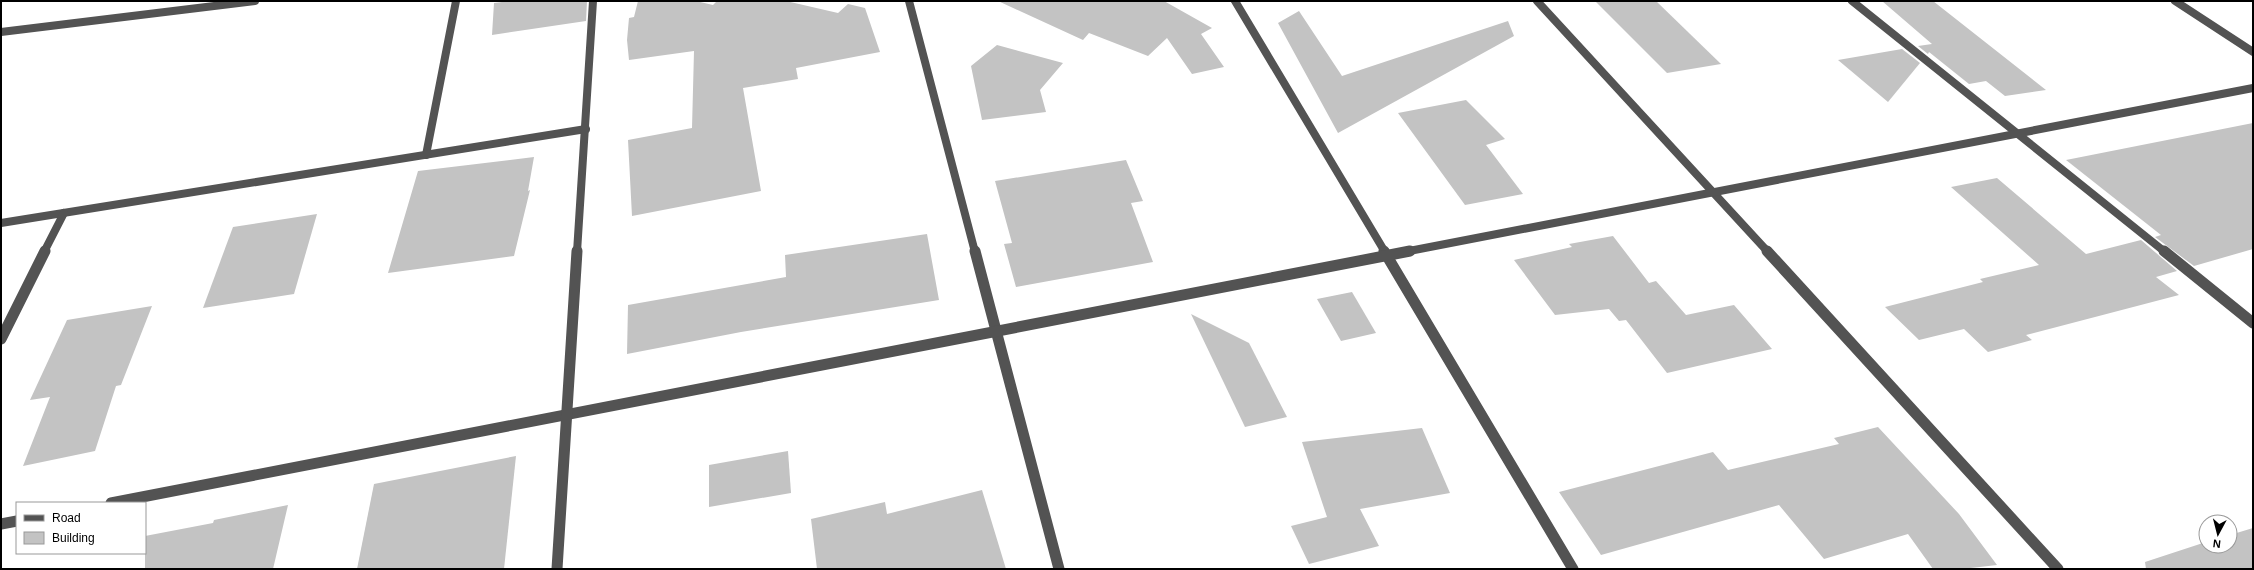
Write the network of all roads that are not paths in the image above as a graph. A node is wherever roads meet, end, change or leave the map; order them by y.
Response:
1 (254, 1) edge
2 (456, 1) edge
3 (593, 1) edge
4 (909, 1) edge
5 (1235, 1) edge
6 (1537, 1) edge
7 (1852, 1) edge
8 (2175, 1) edge
9 (1, 32) edge
10 (2253, 52) edge
11 (2253, 88) edge
12 (586, 129) junction
13 (2017, 134) junction
14 (426, 154) junction
15 (1712, 192) junction
16 (64, 213) junction
17 (1, 223) edge
18 (1387, 256) junction
19 (2253, 323) edge
20 (996, 331) junction
21 (1, 339) edge
22 (566, 415) junction
23 (116, 502) edge
24 (16, 521) edge
25 (1, 524) edge
26 (557, 569) edge
27 (1059, 569) edge
28 (1573, 569) edge
29 (2058, 569) edge

1 - 9 street
2 - 14 street
3 - 12 street
4 - 20 street
5 - 18 street
6 - 15 street
7 - 13 street
8 - 10 street
11 - 13 street
12 - 14 street
12 - 22 street
13 - 15 street
13 - 19 street
14 - 16 street
15 - 18 street
15 - 29 street
16 - 17 street
16 - 21 street
18 - 20 street
18 - 28 street
20 - 22 street
20 - 27 street
22 - 23 street
22 - 26 street
24 - 25 street

